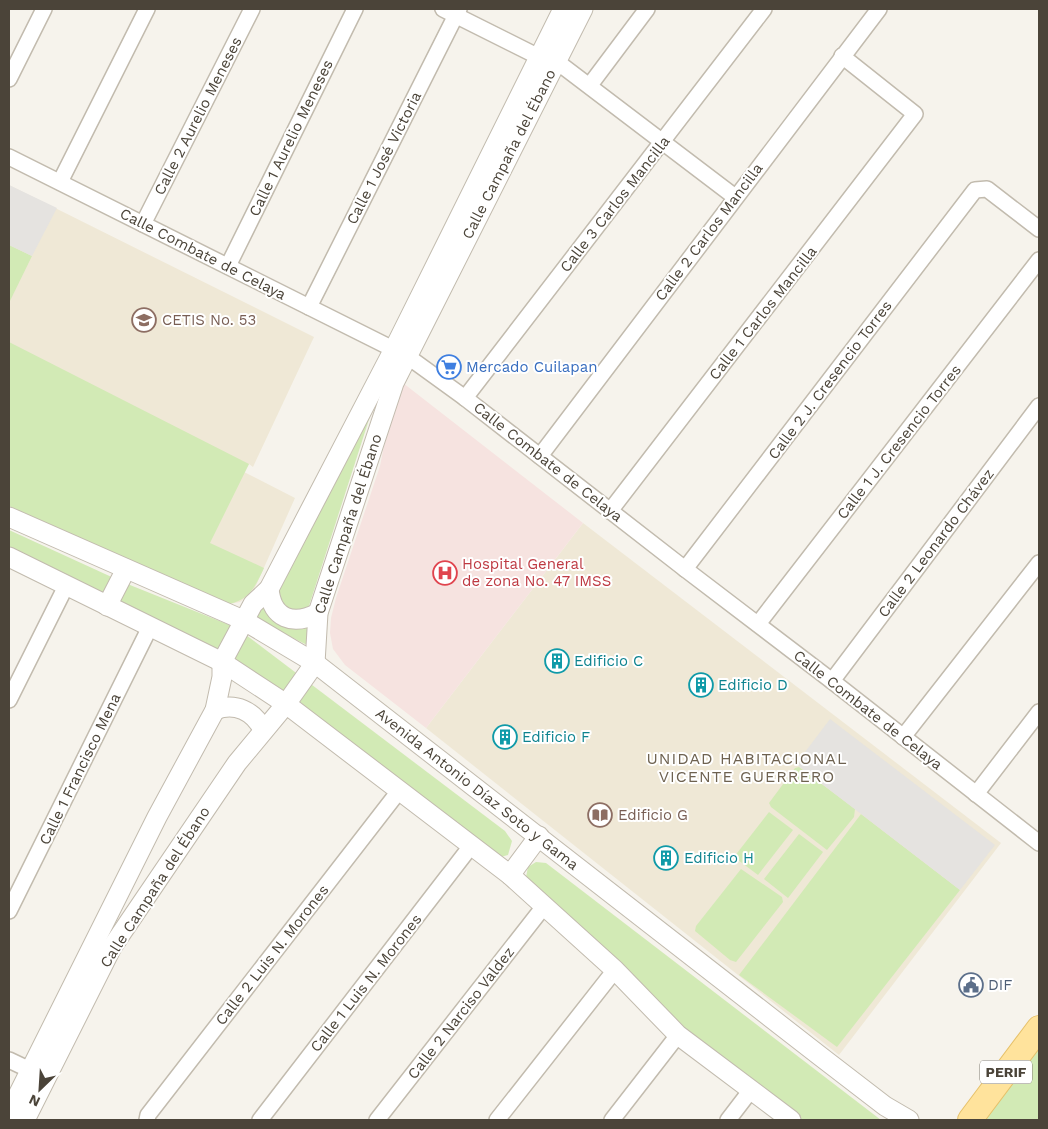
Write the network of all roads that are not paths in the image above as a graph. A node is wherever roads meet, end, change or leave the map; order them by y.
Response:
1 (44, 9) edge
2 (147, 9) edge
3 (252, 9) edge
4 (355, 9) edge
5 (563, 9) edge
6 (582, 9) edge
7 (647, 9) edge
8 (764, 9) edge
9 (879, 9) edge
10 (452, 11) edge
11 (842, 56) junction
12 (548, 59) junction
13 (9, 79) edge
14 (590, 85) junction
15 (663, 142) junction
16 (9, 157) edge
17 (60, 182) junction
18 (735, 197) junction
19 (143, 224) junction
20 (1039, 229) edge
21 (1039, 260) edge
22 (228, 266) junction
23 (309, 307) junction
24 (400, 352) junction
25 (465, 398) junction
26 (1039, 406) edge
27 (540, 456) junction
28 (610, 511) junction
29 (9, 517) edge
30 (9, 557) edge
31 (1039, 563) edge
32 (126, 569) junction
33 (685, 569) junction
34 (66, 586) junction
35 (269, 589) junction
36 (107, 606) junction
37 (318, 613) junction
38 (243, 620) junction
39 (758, 624) junction
40 (150, 627) junction
41 (222, 662) junction
42 (315, 663) junction
43 (832, 680) junction
44 (9, 700) edge
45 (286, 704) junction
46 (215, 710) junction
47 (1039, 712) edge
48 (263, 730) junction
49 (903, 737) junction
50 (399, 791) junction
51 (976, 794) junction
52 (539, 836) junction
53 (1039, 843) edge
54 (471, 846) junction
55 (510, 876) junction
56 (545, 905) junction
57 (9, 911) edge
58 (615, 970) junction
59 (1039, 1028) edge
60 (678, 1035) junction
61 (9, 1060) edge
62 (30, 1070) junction
63 (751, 1090) junction
64 (9, 1113) edge
65 (967, 1119) edge
66 (25, 1120) edge
67 (147, 1120) edge
68 (260, 1120) edge
69 (377, 1120) edge
70 (496, 1120) edge
71 (612, 1120) edge
72 (728, 1120) edge
73 (791, 1120) edge
74 (909, 1120) edge

1 - 13 street
2 - 17 street
3 - 19 street, Calle 2 Aurelio Meneses
4 - 22 street, Calle 1 Aurelio Meneses
5 - 12 street, Calle Campaña del Ébano
6 - 12 street, Calle Campaña del Ébano
7 - 14 street
8 - 15 street, Calle 3 Carlos Mancilla
9 - 11 street, Calle 2 Carlos Mancilla
10 - 12 street
10 - 23 street, Calle 1 José Victoria
11 - 18 street, Calle 2 Carlos Mancilla
11 - 28 street, Calle 1 Carlos Mancilla
12 - 14 street
12 - 24 street, Calle Campaña del Ébano
14 - 15 street
15 - 18 street
15 - 25 street, Calle 3 Carlos Mancilla
16 - 17 street, Calle Combate de Celaya
17 - 19 street, Calle Combate de Celaya
18 - 27 street, Calle 2 Carlos Mancilla
19 - 22 street, Calle Combate de Celaya
20 - 33 street, Calle 2 J. Cresencio Torres
21 - 39 street, Calle 1 J. Cresencio Torres
22 - 23 street, Calle Combate de Celaya
23 - 24 street, Calle Combate de Celaya
24 - 25 street, Calle Combate de Celaya
24 - 35 street, Calle Campaña del Ébano
24 - 37 street, Calle Campaña del Ébano
25 - 27 street, Calle Combate de Celaya
26 - 43 street, Calle 2 Leonardo Chávez
27 - 28 street, Calle Combate de Celaya
28 - 33 street, Calle Combate de Celaya
29 - 32 street, Avenida Antonio Díaz Soto y Gama
30 - 34 street
31 - 49 street
32 - 36 street
32 - 38 street, Avenida Antonio Díaz Soto y Gama
33 - 39 street, Calle Combate de Celaya
34 - 36 street
34 - 44 street
35 - 37 street
35 - 38 street, Calle Campaña del Ébano
36 - 40 street
37 - 42 street, Calle Campaña del Ébano
38 - 41 street, Calle Campaña del Ébano
38 - 42 street, Avenida Antonio Díaz Soto y Gama
39 - 43 street, Calle Combate de Celaya
40 - 41 street
40 - 57 street, Calle 1 Francisco Mena
41 - 45 street
41 - 46 street, Calle Campaña del Ébano
42 - 45 street, Calle Campaña del Ébano
42 - 52 street, Avenida Antonio Díaz Soto y Gama
43 - 49 street, Calle Combate de Celaya
45 - 48 street, Calle Campaña del Ébano
45 - 50 street
46 - 48 street
46 - 62 street, Calle Campaña del Ébano
47 - 51 street
48 - 66 street, Calle Campaña del Ébano
49 - 51 street, Calle Combate de Celaya
50 - 54 street
50 - 67 street, Calle 2 Luis N. Morones
51 - 53 street, Calle Combate de Celaya
52 - 55 street
52 - 74 street, Avenida Antonio Díaz Soto y Gama
54 - 55 street
54 - 68 street, Calle 1 Luis N. Morones
55 - 56 street
56 - 58 street
56 - 69 street, Calle 2 Narciso Valdez
58 - 60 street
58 - 70 street
59 - 65 main road, PERIF
60 - 63 street
60 - 71 street
61 - 62 street
62 - 64 street, Calle Campaña del Ébano
63 - 72 street
63 - 73 street

